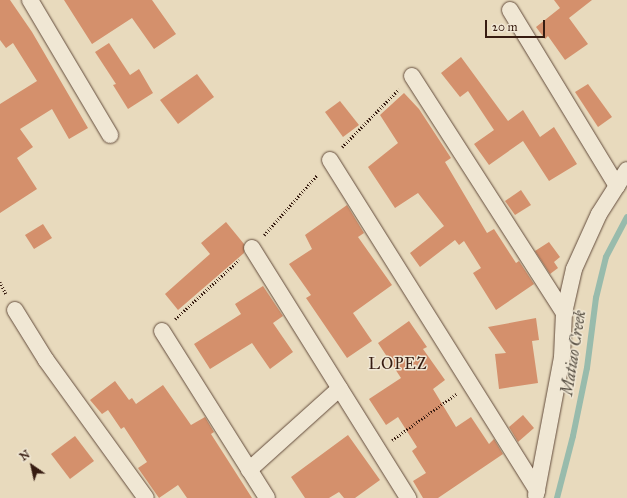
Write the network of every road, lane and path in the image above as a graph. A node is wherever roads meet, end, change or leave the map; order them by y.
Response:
1 (30, 0) edge
2 (510, 10) dead end
3 (412, 76) joint
4 (110, 135) dead end
5 (330, 160) junction
6 (627, 170) edge
7 (617, 186) junction
8 (252, 248) junction
9 (15, 310) dead end
10 (564, 313) junction
11 (162, 331) joint
12 (470, 384) junction
13 (340, 388) junction
14 (378, 449) junction
15 (249, 470) junction
16 (536, 494) edge
17 (146, 498) edge
18 (267, 498) edge
19 (408, 498) edge

1 - 4 street
2 - 7 street
3 - 5 path
3 - 10 street
5 - 8 path
5 - 12 street
6 - 7 street
7 - 10 street
8 - 11 path
8 - 13 street
9 - 17 street
10 - 16 street
11 - 15 street
12 - 14 path
12 - 16 street
13 - 14 street
13 - 15 street
14 - 19 street
15 - 18 street

